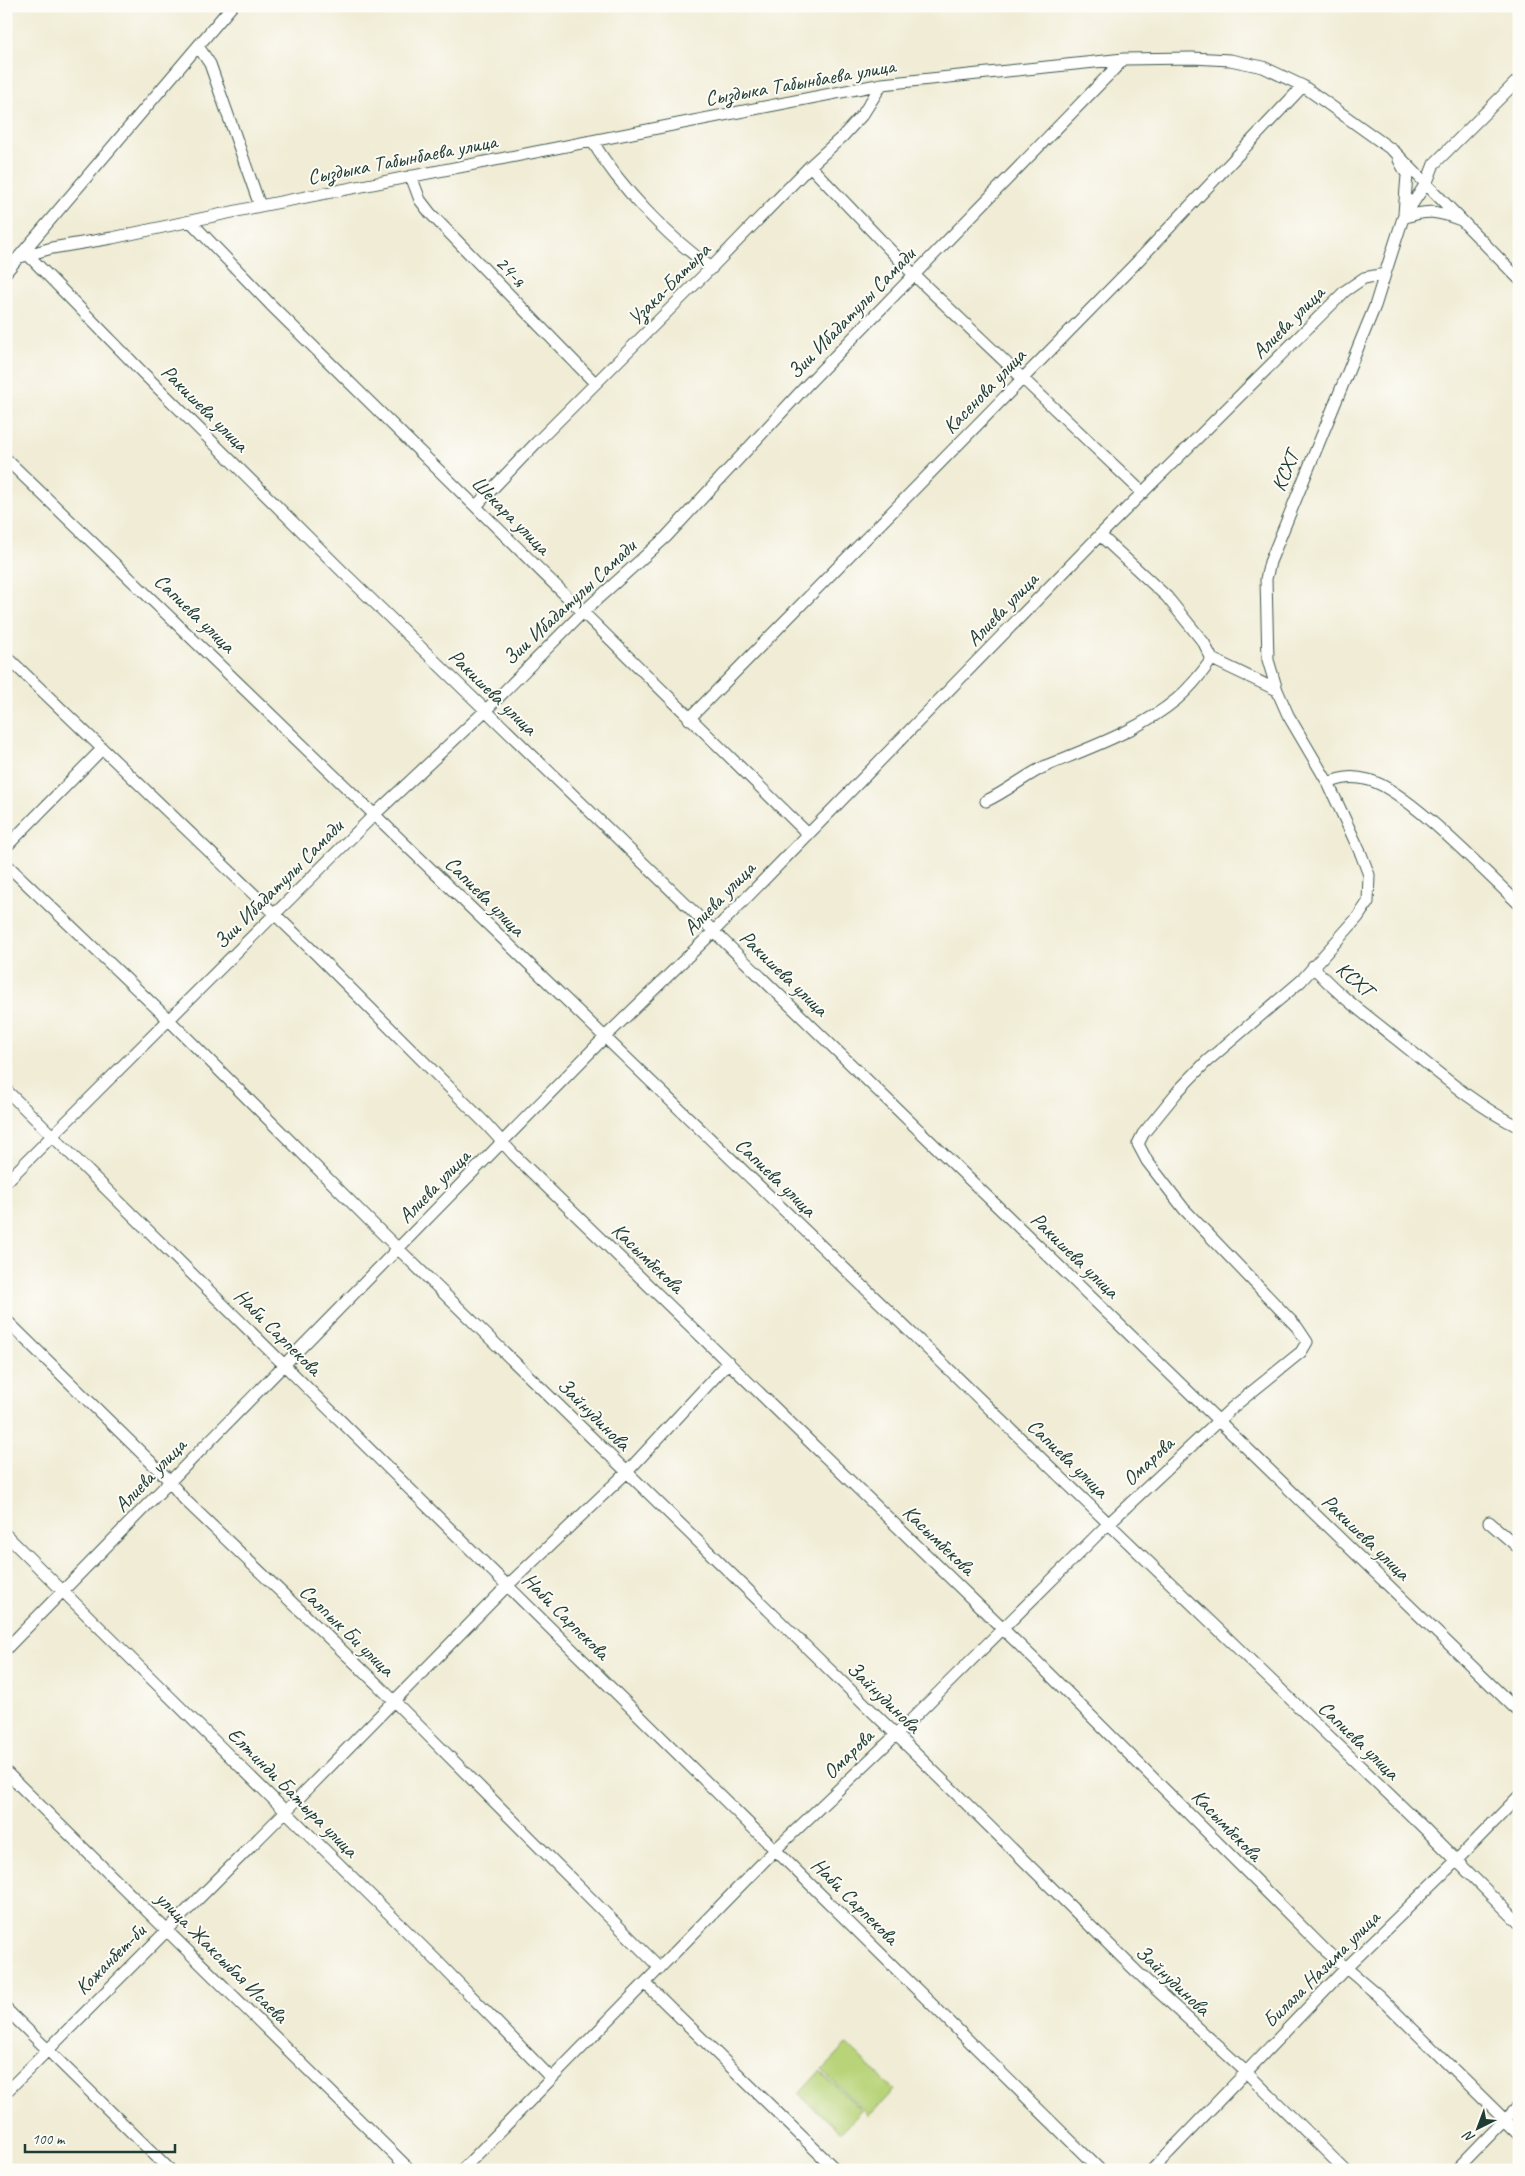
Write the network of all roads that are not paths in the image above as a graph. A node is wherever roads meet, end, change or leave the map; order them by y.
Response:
1 (232, 6) edge
2 (198, 46) junction
3 (1124, 59) junction
4 (1519, 79) edge
5 (882, 84) junction
6 (1303, 86) junction
7 (592, 141) junction
8 (1395, 152) junction
9 (810, 166) junction
10 (410, 176) junction
11 (1427, 182) junction
12 (260, 206) junction
13 (1403, 218) junction
14 (1461, 220) junction
15 (191, 222) junction
16 (25, 256) junction
17 (712, 268) junction
18 (6, 272) edge
19 (1384, 274) junction
20 (914, 275) junction
21 (1519, 279) edge
22 (1023, 378) junction
23 (595, 383) junction
24 (6, 459) edge
25 (1143, 493) junction
26 (476, 506) junction
27 (1100, 535) junction
28 (583, 612) junction
29 (6, 656) edge
30 (1212, 660) junction
31 (1277, 690) junction
32 (486, 710) junction
33 (689, 719) junction
34 (102, 748) junction
35 (1328, 783) junction
36 (986, 801) dead end
37 (375, 814) junction
38 (807, 834) junction
39 (6, 847) edge
40 (6, 864) edge
41 (1519, 904) edge
42 (274, 914) junction
43 (713, 932) junction
44 (1313, 966) junction
45 (169, 1020) junction
46 (604, 1038) junction
47 (6, 1090) edge
48 (1519, 1127) edge
49 (53, 1136) junction
50 (503, 1142) junction
51 (6, 1182) edge
52 (398, 1249) junction
53 (6, 1320) edge
54 (729, 1362) junction
55 (286, 1366) junction
56 (1219, 1420) junction
57 (626, 1473) junction
58 (169, 1482) junction
59 (1489, 1522) dead end
60 (1108, 1524) junction
61 (6, 1535) edge
62 (1519, 1548) edge
63 (508, 1585) junction
64 (64, 1591) junction
65 (1003, 1629) junction
66 (6, 1649) edge
67 (394, 1702) junction
68 (1519, 1712) edge
69 (896, 1735) junction
70 (6, 1772) edge
71 (1519, 1796) edge
72 (285, 1812) junction
73 (776, 1849) junction
74 (1457, 1860) junction
75 (1519, 1923) edge
76 (167, 1929) junction
77 (660, 1968) junction
78 (1346, 1968) junction
79 (645, 1983) junction
80 (6, 2009) edge
81 (47, 2050) junction
82 (1246, 2072) junction
83 (551, 2078) junction
84 (6, 2092) edge
85 (1519, 2105) edge
86 (1504, 2120) junction
87 (1519, 2134) edge
88 (170, 2170) edge
89 (410, 2170) edge
90 (462, 2170) edge
91 (836, 2170) edge
92 (1100, 2170) edge
93 (1152, 2170) edge
94 (1345, 2170) edge
95 (1456, 2170) edge

1 - 2 street
2 - 12 street
2 - 16 street
3 - 5 street, Сыздыка Табынбаева улица
3 - 6 street, Сыздыка Табынбаева улица
3 - 20 street, Зии Ибадатулы Самади
4 - 11 street
5 - 7 street, Сыздыка Табынбаева улица
5 - 9 street, Узака-Батыра
6 - 8 street, Сыздыка Табынбаева улица
6 - 22 street, Касенова улица
7 - 10 street, Сыздыка Табынбаева улица
7 - 17 street
8 - 11 street, Сыздыка Табынбаева улица
8 - 13 street
9 - 17 street, Узака-Батыра
9 - 20 street
10 - 12 street, Сыздыка Табынбаева улица
10 - 23 street, 24-я
11 - 13 street
11 - 14 street, Сыздыка Табынбаева улица
12 - 15 street, Сыздыка Табынбаева улица
13 - 14 street
13 - 19 street
14 - 21 street, Сыздыка Табынбаева улица
15 - 16 street, Сыздыка Табынбаева улица
15 - 26 street, Шекара улица
16 - 18 street
16 - 32 street, Ракишева улица
17 - 23 street, Узака-Батыра
19 - 25 street, Алиева улица
19 - 31 street, КСХТ
20 - 22 street
20 - 28 street, Зии Ибадатулы Самади
22 - 25 street
22 - 33 street, Касенова улица
23 - 26 street, Узака-Батыра
24 - 37 street, Сапиева улица
25 - 27 street, Алиева улица
26 - 28 street, Шекара улица
27 - 30 street
27 - 38 street, Алиева улица
28 - 32 street, Зии Ибадатулы Самади
28 - 33 street, Шекара улица
29 - 34 street, Касымбекова
30 - 31 street
30 - 36 street
31 - 35 street, КСХТ
32 - 37 street, Зии Ибадатулы Самади
32 - 43 street, Ракишева улица
33 - 38 street, Шекара улица
34 - 39 street
34 - 42 street, Касымбекова
35 - 41 street
35 - 44 street, КСХТ
37 - 42 street, Зии Ибадатулы Самади
37 - 46 street, Сапиева улица
38 - 43 street, Алиева улица
40 - 45 street, Зайнудинова
42 - 45 street, Зии Ибадатулы Самади
42 - 50 street, Касымбекова
43 - 46 street, Алиева улица
43 - 56 street, Ракишева улица
44 - 48 street, КСХТ
44 - 56 street, Омарова
45 - 49 street, Зии Ибадатулы Самади
45 - 52 street, Зайнудинова
46 - 50 street, Алиева улица
46 - 60 street, Сапиева улица
47 - 49 street, Наби Сарпекова
49 - 51 street, Зии Ибадатулы Самади
49 - 55 street, Наби Сарпекова
50 - 52 street, Алиева улица
50 - 54 street, Касымбекова
52 - 55 street, Алиева улица
52 - 57 street, Зайнудинова
53 - 58 street, Салпык Би улица
54 - 57 street, Кожанбет-би
54 - 65 street, Касымбекова
55 - 58 street, Алиева улица
55 - 63 street, Наби Сарпекова
56 - 60 street, Омарова
56 - 68 street, Ракишева улица
57 - 63 street, Кожанбет-би
57 - 69 street, Зайнудинова
58 - 64 street, Алиева улица
58 - 67 street, Салпык Би улица
59 - 62 street
60 - 65 street, Омарова
60 - 74 street, Сапиева улица
61 - 64 street, Елтинди Батыра улица
63 - 67 street, Кожанбет-би
63 - 73 street, Наби Сарпекова
64 - 66 street, Алиева улица
64 - 72 street, Елтинди Батыра улица
65 - 69 street, Омарова
65 - 78 street, Касымбекова
67 - 72 street, Кожанбет-би
67 - 77 street, Салпык Би улица
69 - 73 street, Омарова
69 - 82 street, Зайнудинова
70 - 76 street, улица Жаксыбая Исаева
71 - 74 street, Билала Назима улица
72 - 76 street, Кожанбет-би
72 - 83 street, Елтинди Батыра улица
73 - 77 street, Омарова
73 - 92 street, Наби Сарпекова
74 - 75 street, Сапиева улица
74 - 78 street, Билала Назима улица
76 - 81 street, Кожанбет-би
76 - 89 street, улица Жаксыбая Исаева
77 - 79 street, Омарова
78 - 82 street, Билала Назима улица
78 - 86 street, Касымбекова
79 - 83 street, Омарова
79 - 91 street
80 - 81 street
81 - 84 street, Кожанбет-би
81 - 88 street
82 - 93 street, Билала Назима улица
82 - 94 street, Зайнудинова
83 - 90 street, Омарова
85 - 86 street
86 - 87 street, Касымбекова
86 - 95 street

